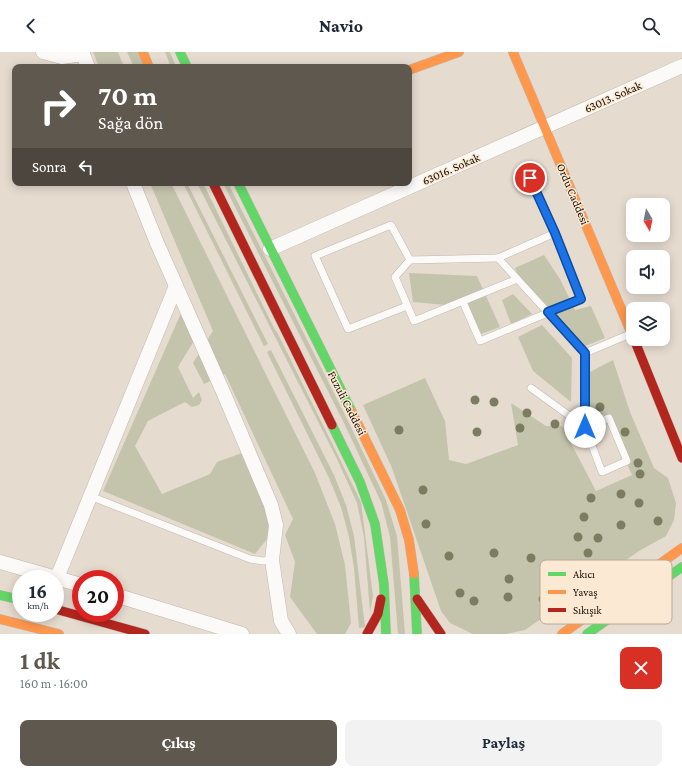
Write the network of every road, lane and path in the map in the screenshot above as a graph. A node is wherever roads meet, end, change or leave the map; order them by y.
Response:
1 (43, 52) edge
2 (143, 52) edge
3 (180, 52) edge
4 (459, 52) edge
5 (513, 52) edge
6 (84, 58) edge
7 (148, 64) edge
8 (186, 64) edge
9 (682, 66) edge
10 (412, 69) edge
11 (544, 127) junction
12 (530, 178) dead end
13 (134, 186) edge
14 (214, 186) edge
15 (239, 186) edge
16 (411, 186) edge
17 (412, 186) edge
18 (555, 233) junction
19 (270, 249) junction
20 (498, 258) junction
21 (410, 260) junction
22 (517, 279) junction
23 (176, 286) junction
24 (463, 302) junction
25 (407, 306) junction
26 (548, 312) junction
27 (626, 320) edge
28 (626, 338) edge
29 (637, 346) edge
30 (585, 353) junction
31 (531, 388) dead end
32 (585, 427) junction
33 (682, 458) edge
34 (90, 496) junction
35 (681, 547) edge
36 (272, 560) junction
37 (663, 560) edge
38 (0, 562) edge
39 (682, 567) edge
40 (28, 570) edge
41 (60, 570) edge
42 (672, 574) edge
43 (384, 585) junction
44 (0, 595) edge
45 (12, 598) edge
46 (124, 598) edge
47 (417, 600) junction
48 (64, 611) edge
49 (0, 619) edge
50 (576, 624) edge
51 (601, 624) edge
52 (59, 634) edge
53 (146, 634) edge
54 (242, 634) edge
55 (289, 634) edge
56 (367, 634) edge
57 (386, 634) edge
58 (417, 634) edge
59 (441, 634) edge
60 (562, 634) edge
61 (587, 634) edge

1 - 6 street
2 - 7 main road
3 - 8 main road
4 - 10 main road
5 - 11 main road, Ordu Caddesi
9 - 11 street, 63013. Sokak
11 - 17 street, 63016. Sokak
11 - 27 main road, Ordu Caddesi
12 - 18 lane
13 - 23 street
14 - 43 main road, Fuzuli Caddesi
15 - 19 main road, Fuzuli Caddesi
16 - 19 street, 63016. Sokak
18 - 20 lane
18 - 26 lane
19 - 47 main road, Fuzuli Caddesi
20 - 21 lane
20 - 22 lane
21 - 25 lane
21 - 25 lane
22 - 24 lane
22 - 26 lane
23 - 34 street
23 - 36 street
24 - 25 lane
24 - 26 lane
26 - 30 lane
28 - 30 lane
29 - 33 main road, Ordu Caddesi
30 - 32 lane
31 - 32 lane
32 - 32 lane
34 - 36 lane
34 - 41 street
35 - 37 main road
36 - 55 street
38 - 40 street
39 - 42 main road
43 - 56 main road
43 - 57 main road, Fuzuli Caddesi
44 - 45 main road
46 - 54 street
47 - 58 main road, Fuzuli Caddesi
47 - 59 main road
48 - 53 main road
49 - 52 main road
50 - 60 main road
51 - 61 main road

